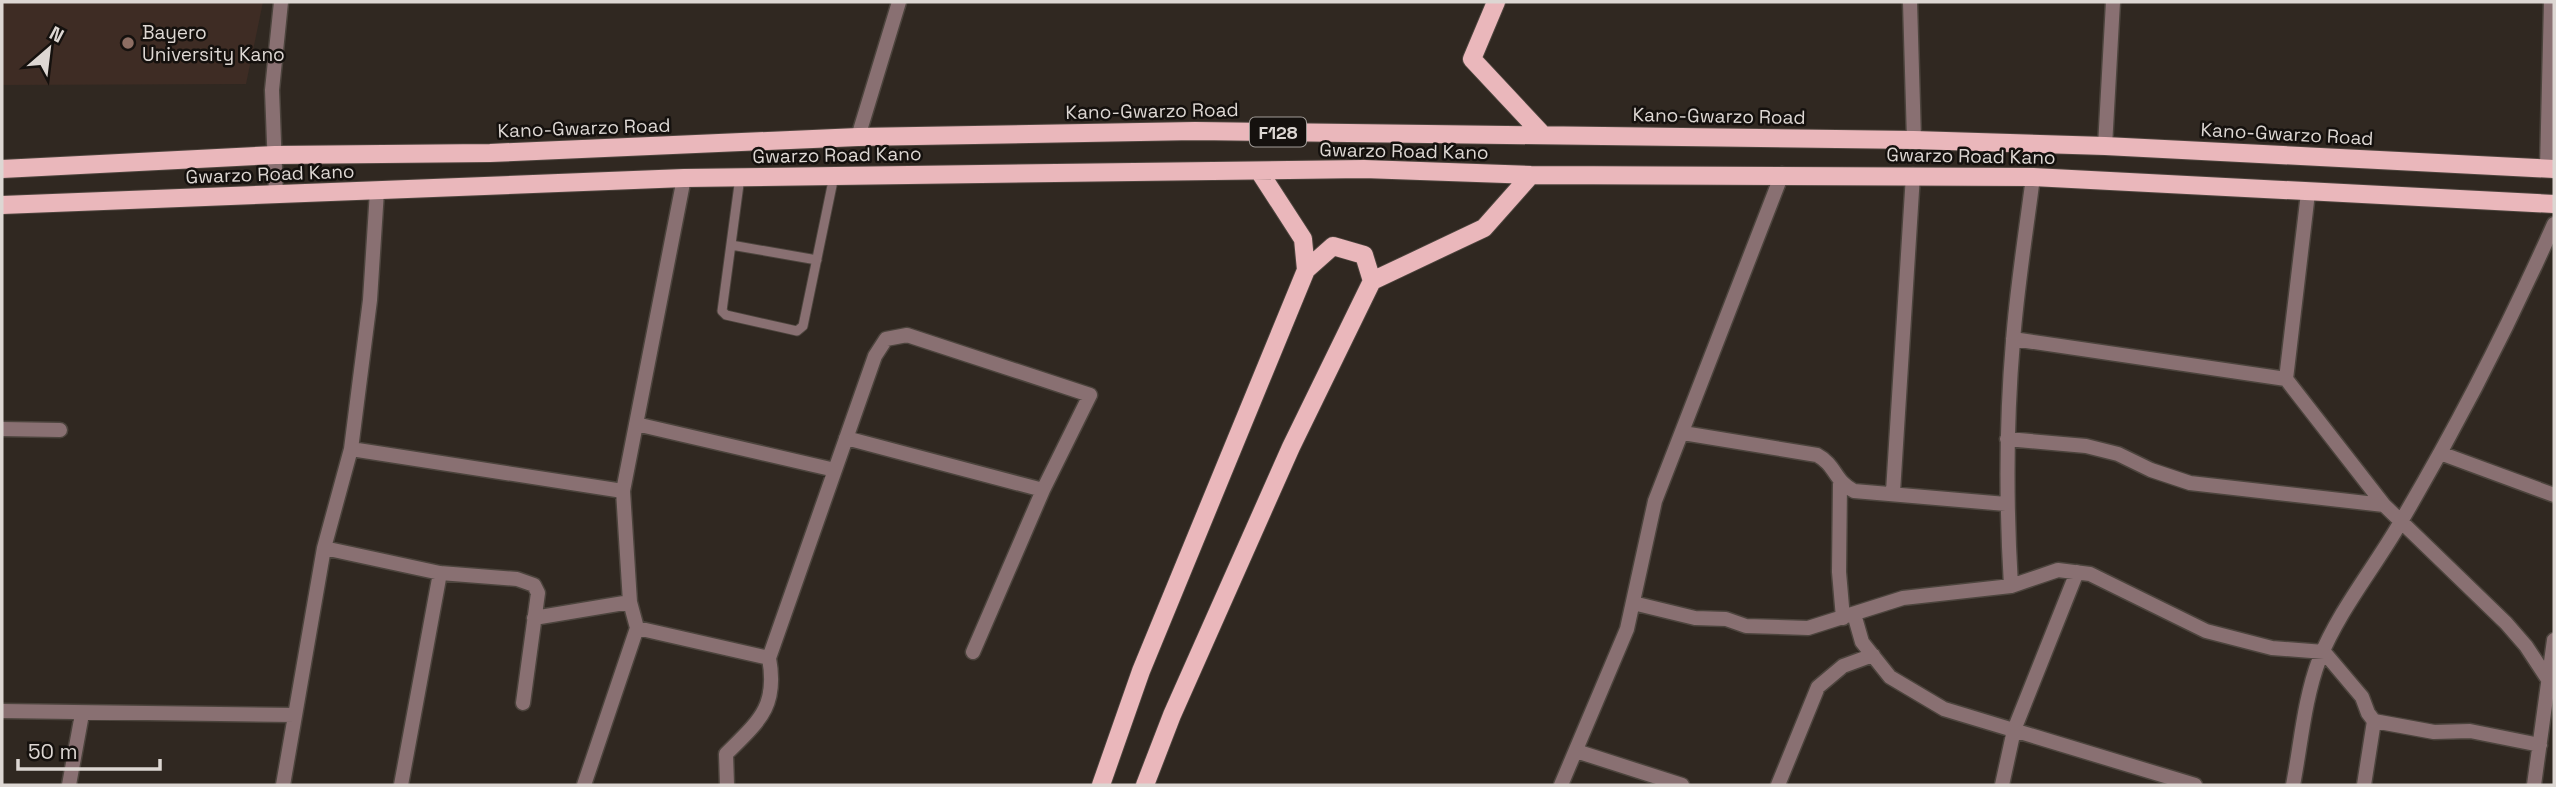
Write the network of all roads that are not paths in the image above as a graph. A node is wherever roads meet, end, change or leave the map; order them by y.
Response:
1 (281, 2) edge
2 (899, 2) edge
3 (1496, 2) edge
4 (1910, 2) edge
5 (2113, 2) edge
6 (2552, 2) edge
7 (1544, 135) junction
8 (859, 137) junction
9 (1914, 140) junction
10 (2105, 146) junction
11 (275, 155) junction
12 (2551, 168) edge
13 (2, 169) edge
14 (1259, 171) junction
15 (1782, 174) junction
16 (1531, 175) junction
17 (1913, 175) junction
18 (834, 176) junction
19 (740, 177) junction
20 (2033, 177) junction
21 (684, 178) junction
22 (377, 191) junction
23 (2308, 193) junction
24 (276, 195) junction
25 (2554, 204) edge
26 (2, 205) edge
27 (2554, 224) edge
28 (731, 245) junction
29 (817, 260) junction
30 (1306, 270) junction
31 (1372, 281) junction
32 (2013, 339) junction
33 (2286, 379) junction
34 (636, 424) junction
35 (2, 429) edge
36 (60, 430) dead end
37 (1683, 433) junction
38 (846, 438) junction
39 (2007, 439) junction
40 (351, 449) junction
41 (2440, 453) junction
42 (835, 470) junction
43 (1840, 484) junction
44 (1043, 490) junction
45 (623, 491) junction
46 (1893, 492) junction
47 (2554, 495) edge
48 (2006, 504) junction
49 (2384, 505) junction
50 (2402, 521) junction
51 (324, 548) junction
52 (2077, 572) junction
53 (440, 573) junction
54 (2011, 586) junction
55 (630, 602) junction
56 (1633, 603) junction
57 (1849, 616) junction
58 (534, 618) junction
59 (637, 628) junction
60 (2554, 640) edge
61 (973, 652) dead end
62 (2324, 652) junction
63 (1872, 655) junction
64 (769, 658) junction
65 (2552, 683) edge
66 (523, 703) dead end
67 (2, 710) edge
68 (82, 714) junction
69 (295, 715) junction
70 (2374, 721) junction
71 (2014, 730) junction
72 (2540, 745) junction
73 (1576, 751) junction
74 (69, 785) edge
75 (283, 785) edge
76 (401, 785) edge
77 (584, 785) edge
78 (727, 785) edge
79 (1101, 785) edge
80 (1145, 785) edge
81 (1561, 785) edge
82 (1682, 785) edge
83 (1778, 785) edge
84 (2002, 785) edge
85 (2195, 785) edge
86 (2293, 785) edge
87 (2364, 785) edge
88 (2534, 785) edge

1 - 11 street
2 - 8 street
3 - 7 main road
4 - 9 street
5 - 10 street
6 - 12 street
7 - 8 main road, Kano-Gwarzo Road / F128
7 - 9 main road, Kano-Gwarzo Road / F128
8 - 11 main road, Kano-Gwarzo Road / F128
9 - 10 main road, Kano-Gwarzo Road / F128
10 - 12 main road, Kano-Gwarzo Road / F128
11 - 13 main road, Kano-Gwarzo Road / F128
11 - 24 street
14 - 16 main road, Gwarzo Road Kano / F128
14 - 18 main road, Gwarzo Road Kano / F128
14 - 30 main road
15 - 16 main road, Gwarzo Road Kano / F128
15 - 17 main road, Gwarzo Road Kano / F128
15 - 37 street
16 - 31 main road
17 - 20 main road, Gwarzo Road Kano / F128
17 - 46 street
18 - 19 main road, Gwarzo Road Kano / F128
18 - 29 lane
19 - 21 main road, Gwarzo Road Kano / F128
19 - 28 lane
20 - 23 main road, Gwarzo Road Kano / F128
20 - 32 street
21 - 22 main road, Gwarzo Road Kano / F128
21 - 34 street
22 - 24 main road, Gwarzo Road Kano / F128
22 - 40 street
23 - 25 main road, Gwarzo Road Kano / F128
23 - 33 street
24 - 26 main road, Gwarzo Road Kano / F128
27 - 41 street
28 - 29 lane
28 - 29 lane
30 - 31 main road
30 - 79 main road
31 - 80 main road
32 - 33 street
32 - 39 street
33 - 49 street
34 - 42 street
34 - 45 street
35 - 36 street
37 - 43 street
37 - 56 street
38 - 42 street
38 - 44 street
38 - 44 street
39 - 48 street
39 - 49 street
40 - 45 street
40 - 51 street
41 - 47 street
41 - 50 street
42 - 64 street
43 - 46 street
43 - 57 street
44 - 61 street
45 - 55 street
46 - 48 street
48 - 54 street
49 - 50 street
50 - 62 street
50 - 65 street
51 - 53 street
51 - 69 street
52 - 54 street
52 - 62 street
52 - 71 street
53 - 58 street
53 - 76 street
54 - 57 street
55 - 58 street
55 - 59 street
56 - 57 street
56 - 73 street
57 - 63 street
58 - 66 street
59 - 64 street
59 - 77 street
60 - 65 street
62 - 70 street
62 - 86 street
63 - 71 street
63 - 83 street
64 - 78 street
65 - 72 street
67 - 68 street
68 - 69 street
68 - 74 street
69 - 75 street
70 - 72 street
70 - 87 street
71 - 84 street
71 - 85 street
72 - 88 street
73 - 81 street
73 - 82 street

